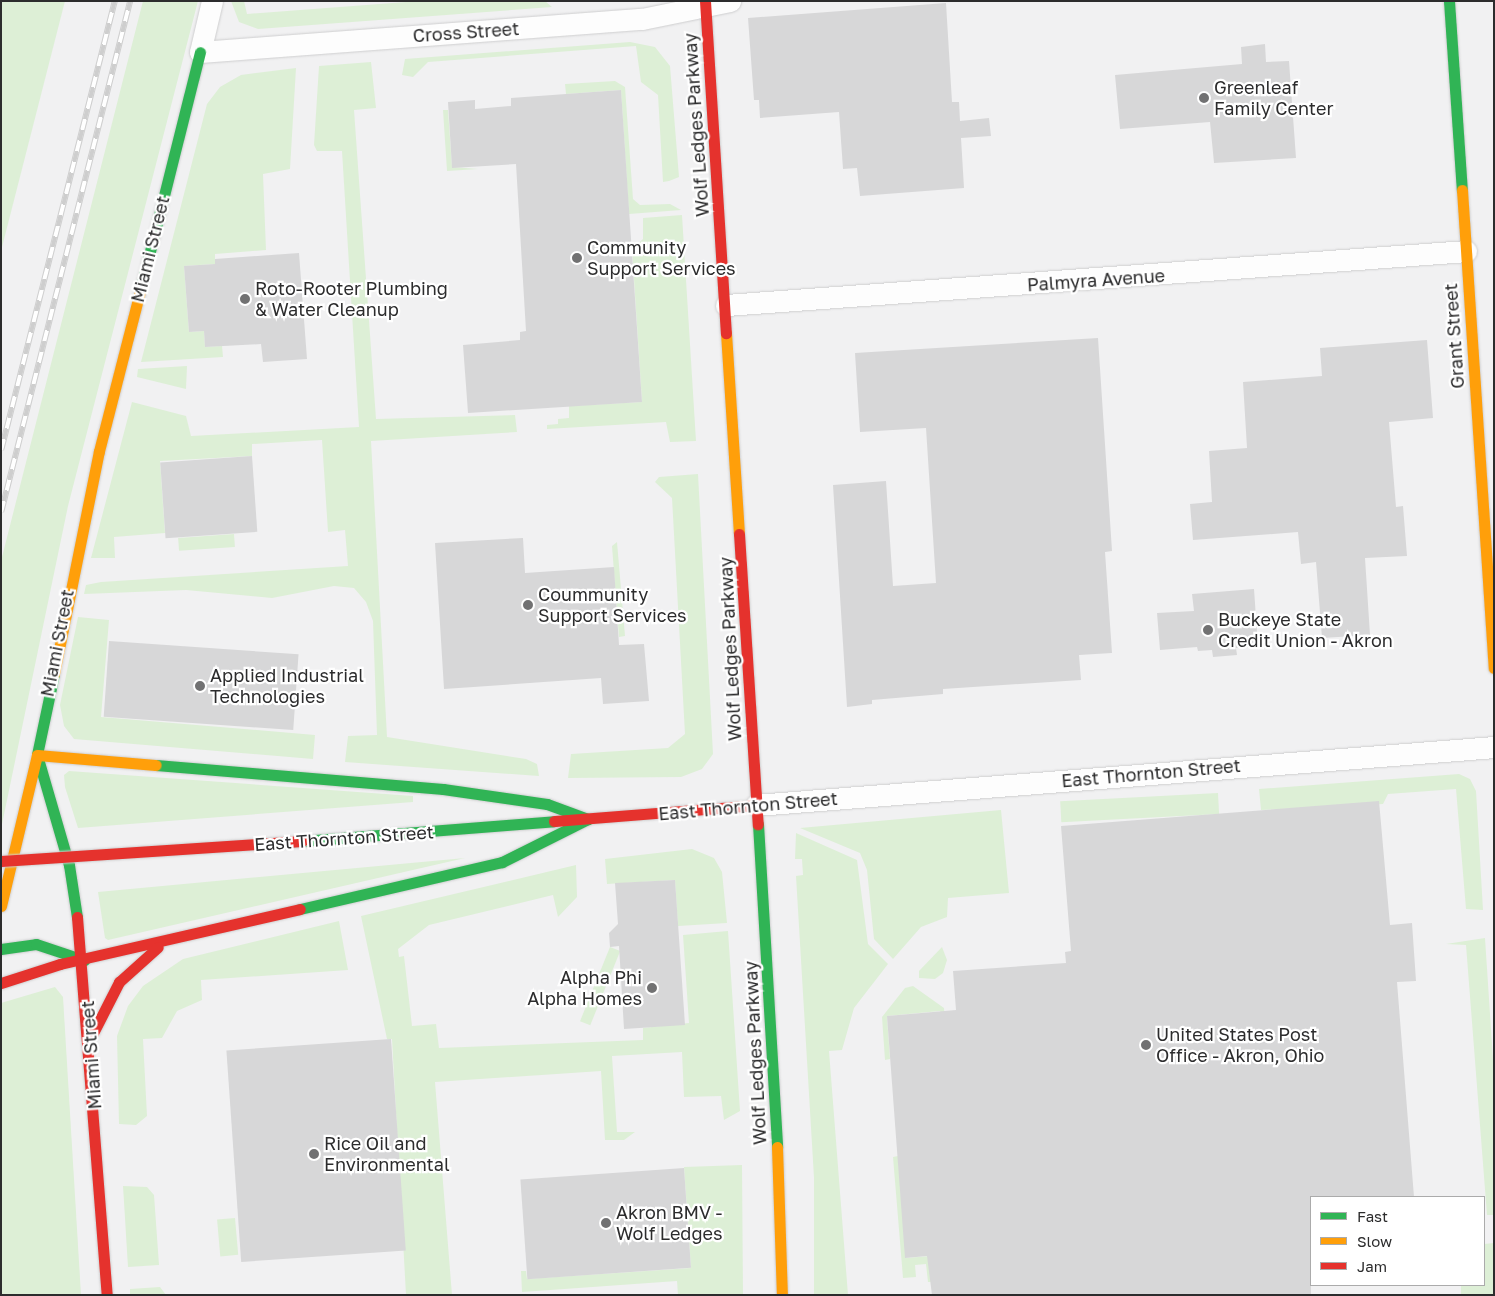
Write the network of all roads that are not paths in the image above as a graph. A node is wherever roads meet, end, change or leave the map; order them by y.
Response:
1 (212, 1) edge
2 (730, 1) edge
3 (1449, 1) edge
4 (705, 2) edge
5 (200, 52) junction
6 (1466, 251) junction
7 (726, 305) junction
8 (1494, 668) edge
9 (1494, 747) edge
10 (37, 755) junction
11 (756, 805) junction
12 (588, 820) junction
13 (1, 862) edge
14 (1, 906) edge
15 (170, 940) junction
16 (1, 949) edge
17 (84, 960) junction
18 (1, 983) edge
19 (90, 1040) junction
20 (107, 1295) edge
21 (782, 1295) edge

1 - 5 street, Miami Street
2 - 4 street, Cross Street
3 - 6 street, Grant Street
4 - 5 street, Cross Street
4 - 7 street, Wolf Ledges Parkway
5 - 10 street, Miami Street
6 - 7 street, Palmyra Avenue
6 - 8 street, Grant Street
7 - 11 street, Wolf Ledges Parkway
9 - 11 street, East Thornton Street
10 - 12 street
10 - 14 street
10 - 17 street, Miami Street
11 - 12 street, East Thornton Street
11 - 21 street, Wolf Ledges Parkway
12 - 13 street, East Thornton Street, bridge
12 - 15 street
15 - 17 street
15 - 19 street
16 - 17 street
17 - 18 street
17 - 19 street, Miami Street
19 - 20 street, Miami Street

